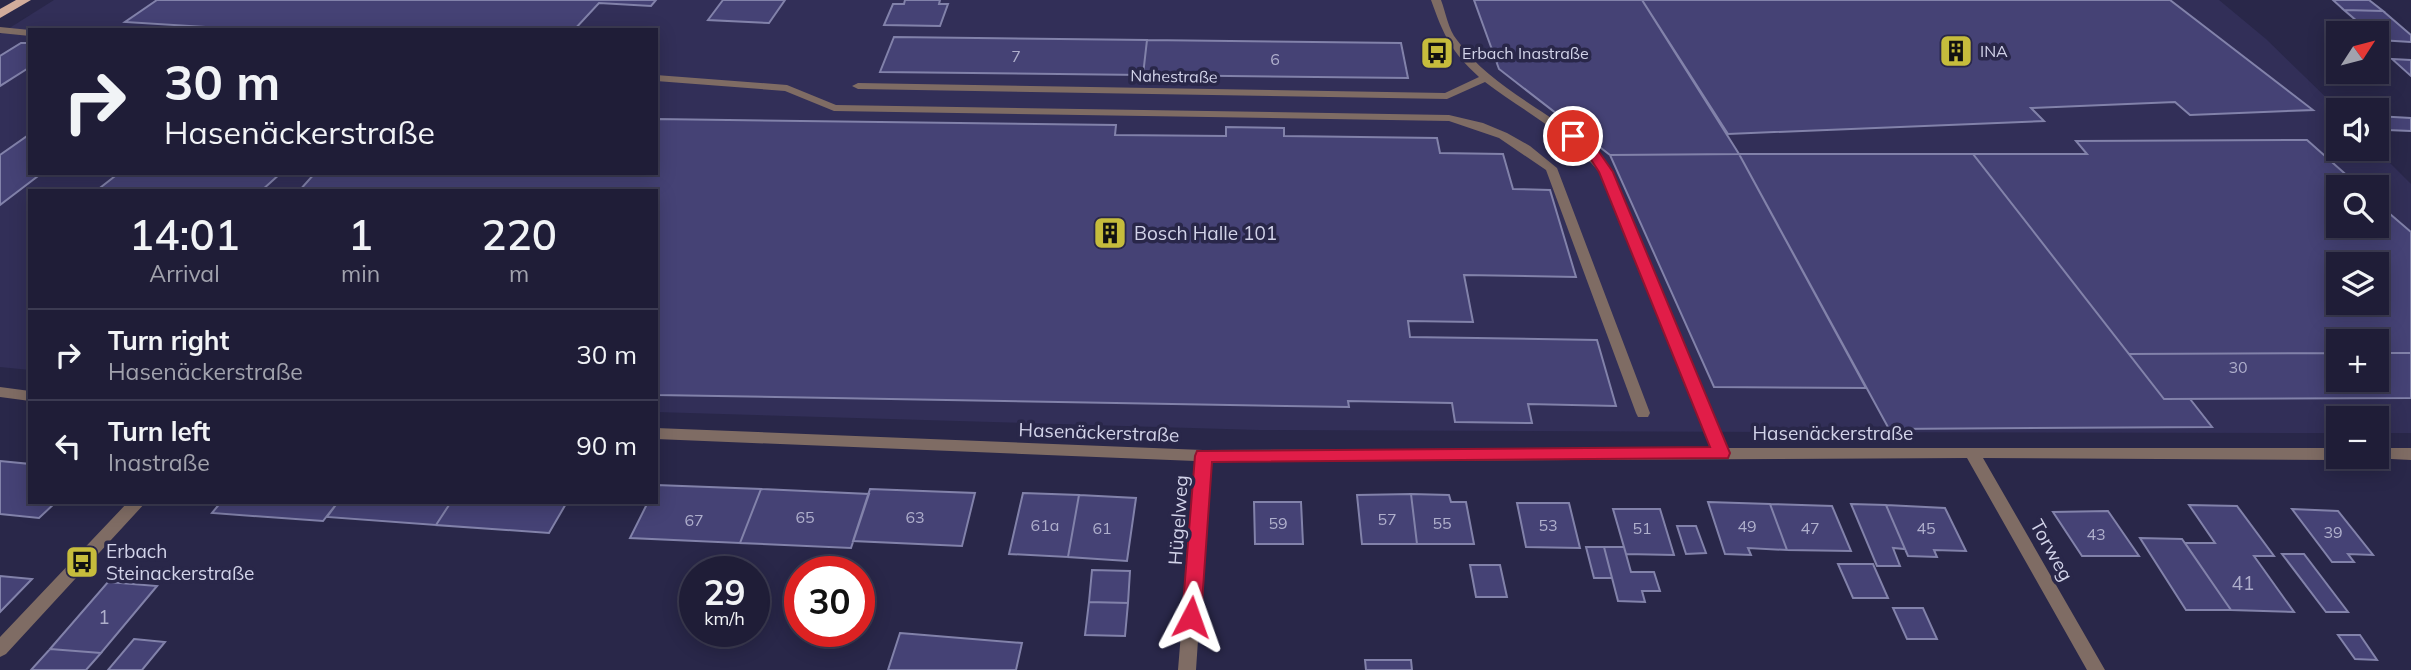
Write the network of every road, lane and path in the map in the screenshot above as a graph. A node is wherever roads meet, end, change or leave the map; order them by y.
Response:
1 (24, 0) edge
2 (1436, 0) edge
3 (0, 15) edge
4 (0, 30) edge
5 (28, 33) edge
6 (658, 78) edge
7 (1486, 78) junction
8 (858, 86) dead end
9 (0, 393) edge
10 (28, 396) edge
11 (1643, 413) dead end
12 (658, 433) edge
13 (1972, 452) junction
14 (1722, 453) junction
15 (2326, 454) edge
16 (2389, 454) edge
17 (2411, 454) edge
18 (1203, 456) junction
19 (136, 504) edge
20 (0, 649) edge
21 (1187, 670) edge
22 (2095, 670) edge

1 - 3 main road
2 - 7 street
4 - 5 street
6 - 11 street
7 - 8 street, Nahestraße
7 - 14 street
9 - 10 street
12 - 18 street, Hasenäckerstraße
13 - 14 street, Hasenäckerstraße
13 - 15 street, Hasenäckerstraße
13 - 22 street, Torweg
14 - 18 street, Hasenäckerstraße
16 - 17 street
18 - 21 street, Hügelweg
19 - 20 street

